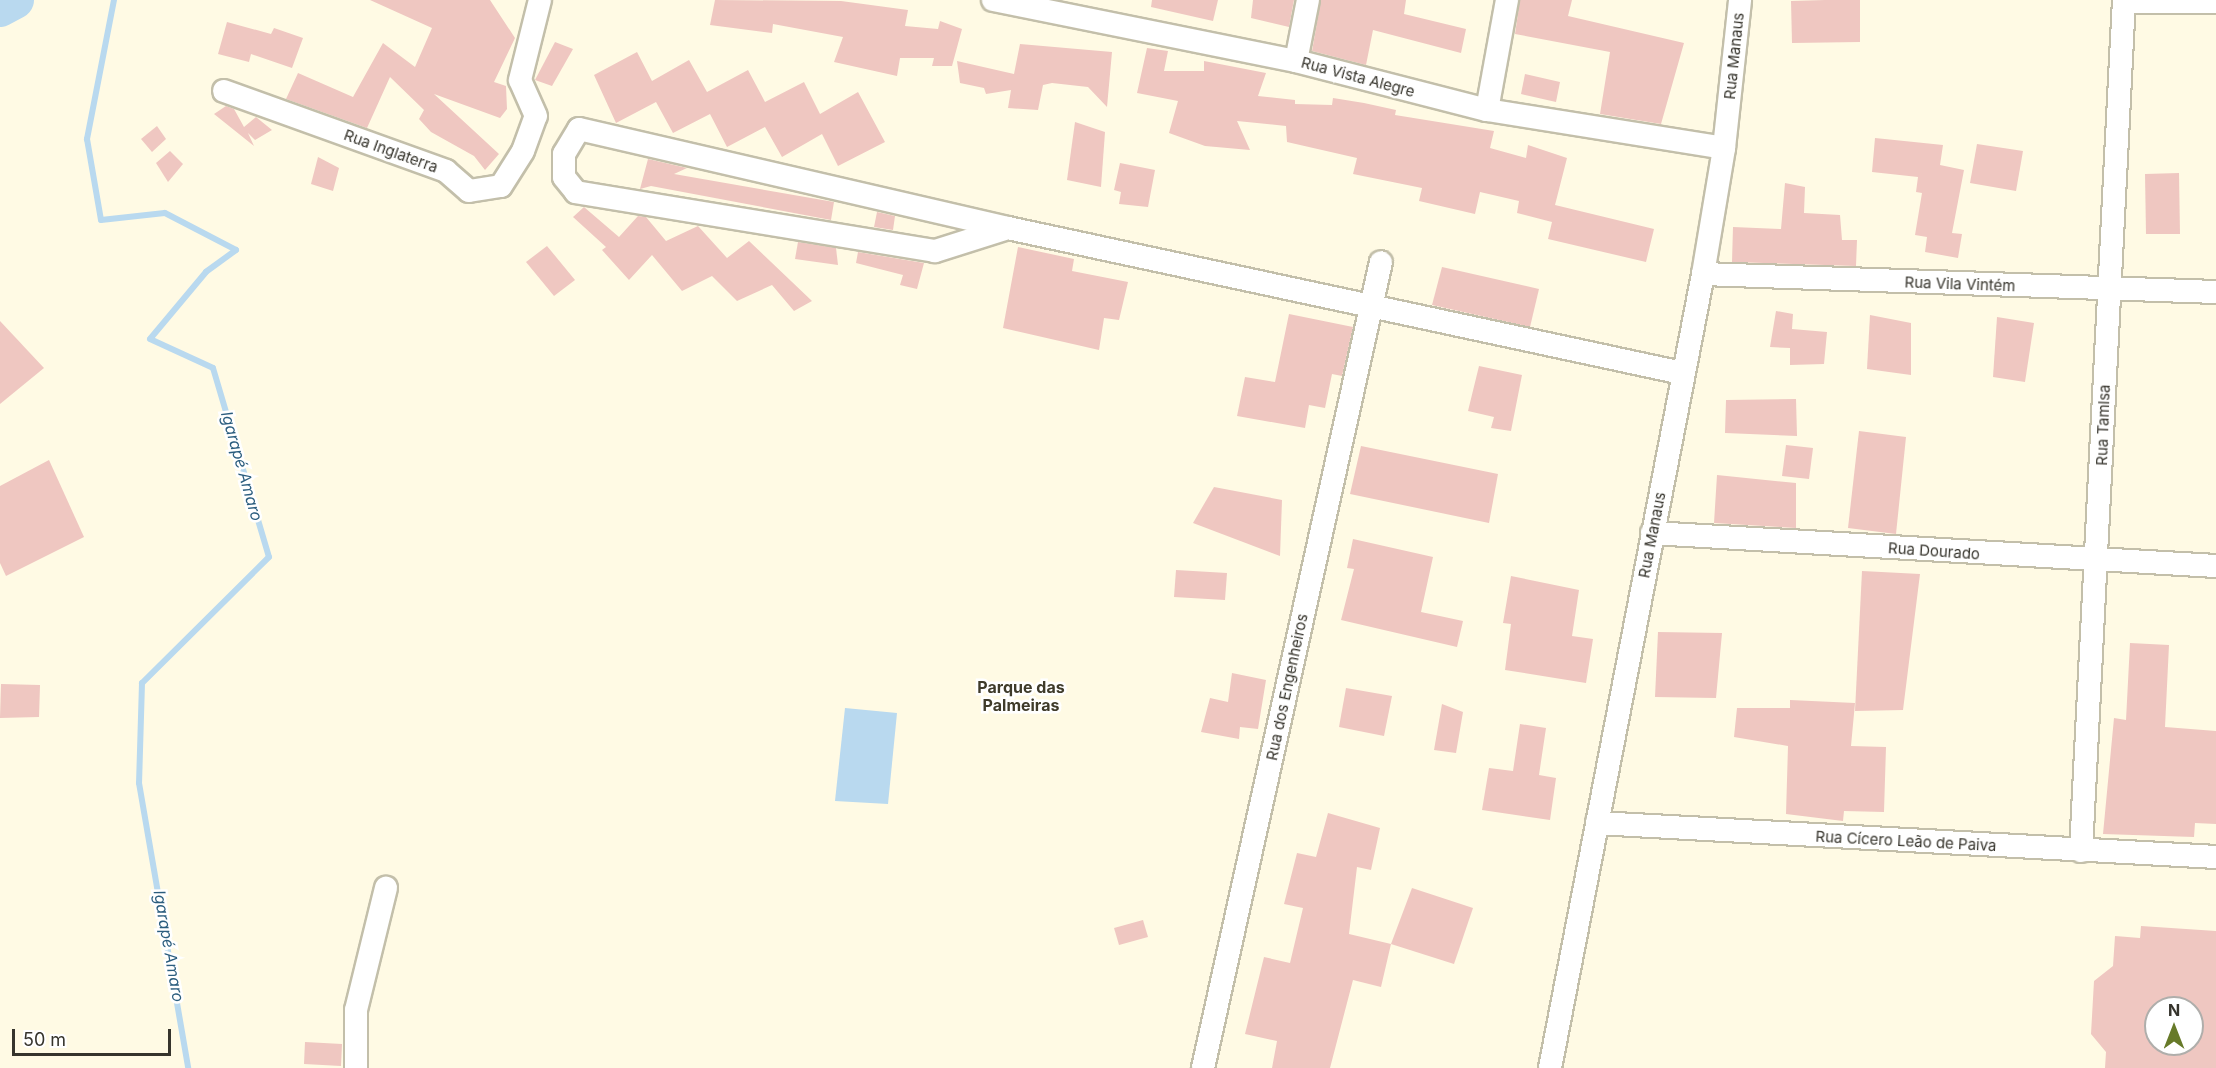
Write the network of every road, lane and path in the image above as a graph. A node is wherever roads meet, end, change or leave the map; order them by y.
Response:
1 (540, 0) edge
2 (993, 0) edge
3 (1308, 0) edge
4 (1507, 0) edge
5 (1740, 0) edge
6 (2124, 1) edge
7 (2216, 2) edge
8 (1111, 10) edge
9 (1296, 61) junction
10 (224, 90) dead end
11 (1487, 110) junction
12 (1724, 148) junction
13 (1008, 228) junction
14 (1381, 262) dead end
15 (1703, 274) junction
16 (2107, 289) junction
17 (2216, 292) edge
18 (1371, 307) junction
19 (1682, 373) junction
20 (1652, 533) junction
21 (2099, 562) junction
22 (2216, 566) edge
23 (1597, 824) junction
24 (2081, 851) junction
25 (2216, 858) edge
26 (386, 888) dead end
27 (356, 1068) edge
28 (1203, 1068) edge
29 (1550, 1068) edge

1 - 10 street, Rua Inglaterra
2 - 8 street, Rua Vista Alegre
3 - 9 street
4 - 11 street
5 - 12 street, Rua Manaus
6 - 7 street
6 - 16 street, Rua Tamlsa
8 - 9 street, Rua Vista Alegre
9 - 11 street, Rua Vista Alegre
11 - 12 street, Rua Vista Alegre
12 - 15 street, Rua Manaus
13 - 13 street
13 - 18 street
14 - 18 street, Rua dos Engenheiros
15 - 16 street, Rua Vila Vintém
15 - 19 street, Rua Manaus
16 - 17 street, Rua Vila Vintém
16 - 21 street, Rua Tamlsa
18 - 19 street
18 - 28 street, Rua dos Engenheiros
19 - 20 street, Rua Manaus
20 - 21 street, Rua Dourado
20 - 23 street, Rua Manaus
21 - 22 street, Rua Dourado
21 - 24 street, Rua Tamlsa
23 - 24 street, Rua Cícero Leão de Paiva
23 - 29 street, Rua Manaus
24 - 25 street, Rua Cícero Leão de Paiva
26 - 27 street

